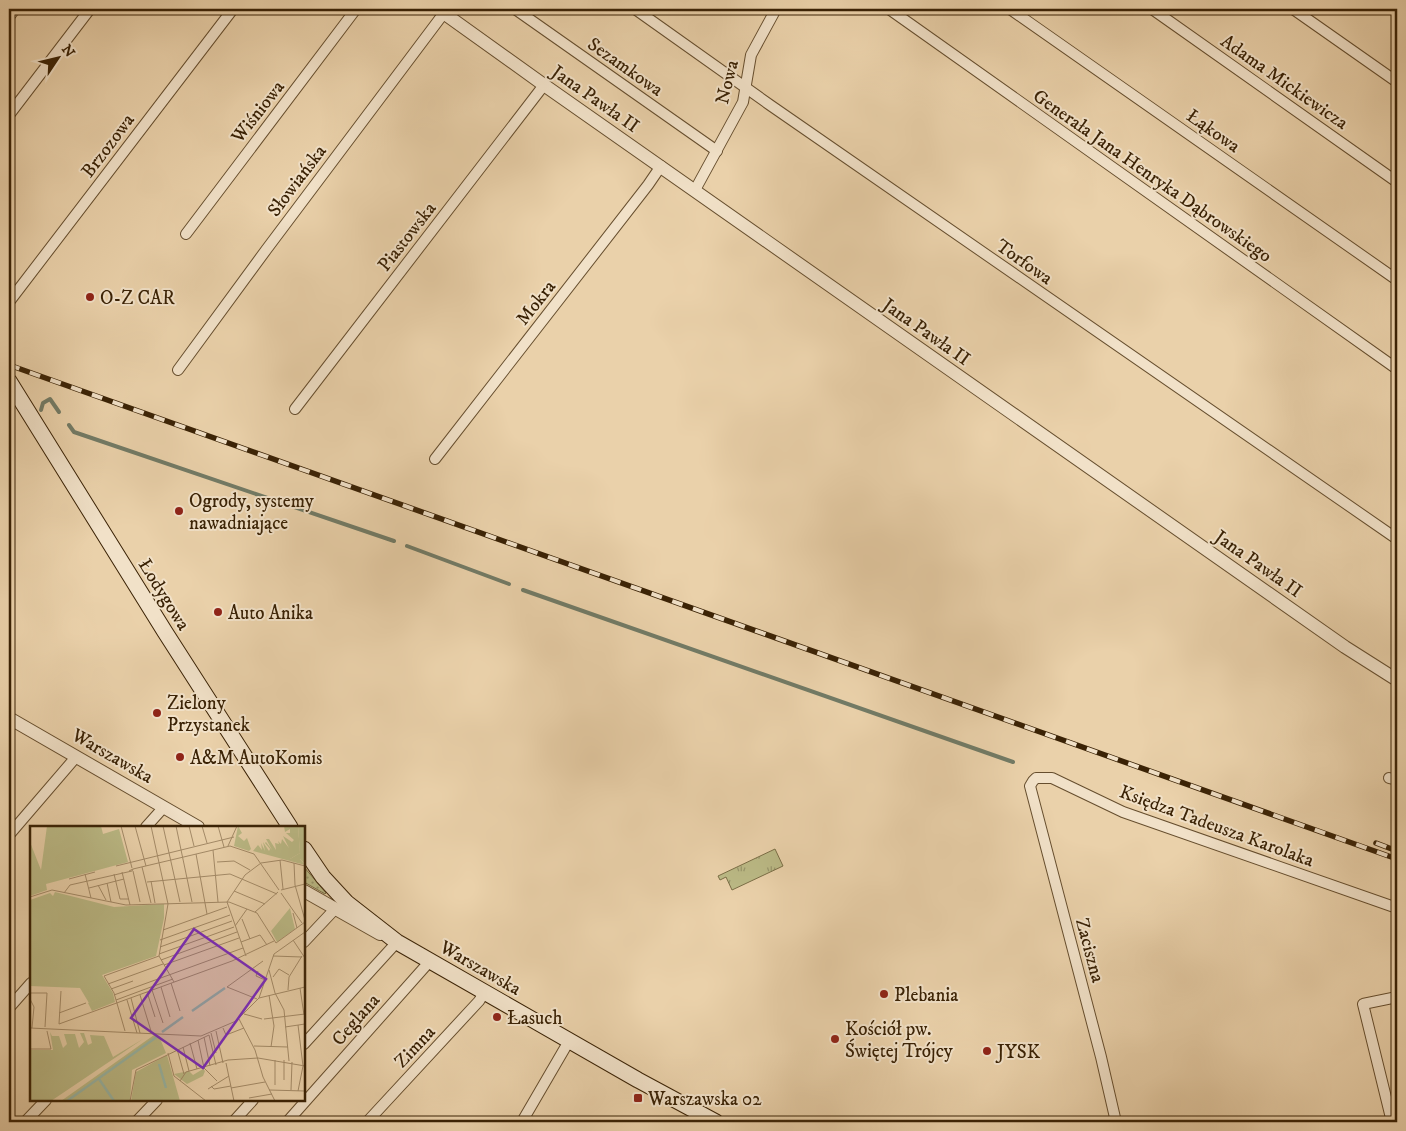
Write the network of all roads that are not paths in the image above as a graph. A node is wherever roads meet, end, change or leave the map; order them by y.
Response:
1 (15, 9) edge
2 (90, 9) edge
3 (233, 9) edge
4 (356, 9) edge
5 (515, 9) edge
6 (635, 9) edge
7 (776, 9) edge
8 (889, 9) edge
9 (1010, 9) edge
10 (1152, 9) edge
11 (1292, 9) edge
12 (443, 10) edge
13 (9, 17) edge
14 (1397, 82) edge
15 (544, 85) junction
16 (746, 87) junction
17 (9, 115) edge
18 (717, 152) junction
19 (661, 166) junction
20 (1397, 182) edge
21 (695, 190) junction
22 (186, 234) dead end
23 (1397, 280) edge
24 (9, 302) edge
25 (178, 370) dead end
26 (1397, 370) edge
27 (9, 381) edge
28 (295, 409) dead end
29 (435, 459) dead end
30 (1397, 539) edge
31 (1397, 680) edge
32 (9, 719) edge
33 (76, 757) junction
34 (1030, 786) joint
35 (163, 808) junction
36 (147, 826) edge
37 (193, 826) edge
38 (289, 826) edge
39 (9, 835) edge
40 (305, 851) edge
41 (305, 892) edge
42 (1397, 908) edge
43 (334, 909) junction
44 (305, 941) edge
45 (397, 942) junction
46 (430, 961) junction
47 (30, 984) edge
48 (484, 993) junction
49 (1397, 997) edge
50 (9, 1008) edge
51 (569, 1041) junction
52 (305, 1043) edge
53 (45, 1101) edge
54 (156, 1101) edge
55 (252, 1101) edge
56 (710, 1120) edge
57 (25, 1122) edge
58 (136, 1122) edge
59 (233, 1122) edge
60 (287, 1122) edge
61 (367, 1122) edge
62 (523, 1122) edge
63 (1116, 1122) edge
64 (1392, 1122) edge

1 - 13 street
2 - 17 street
3 - 24 street, Brzozowa
4 - 22 street, Wiśniowa
5 - 18 street, Sezamkowa
6 - 16 street, Torfowa
7 - 16 street, Nowa
8 - 26 street, Generała Jana Henryka Dąbrowskiego
9 - 23 street, Łąkowa
10 - 20 street, Adama Mickiewicza
11 - 14 street
12 - 15 street, Jana Pawła II
12 - 25 street, Słowiańska
15 - 19 street, Jana Pawła II
15 - 28 street, Piastowska
16 - 18 street, Nowa
16 - 30 street, Torfowa
18 - 21 street, Nowa
19 - 21 street, Jana Pawła II
19 - 29 street, Mokra
21 - 31 street, Jana Pawła II
27 - 38 main road, Łodygowa
32 - 33 street, Warszawska
33 - 35 street, Warszawska
33 - 39 street
34 - 42 street, Księdza Tadeusza Karolaka
34 - 63 street, Zaciszna
35 - 36 street
35 - 37 street, Warszawska
40 - 45 main road
41 - 43 street, Warszawska
43 - 44 street
43 - 45 street, Warszawska
45 - 46 main road, Warszawska
45 - 52 street
46 - 48 main road, Warszawska
46 - 60 street, Ceglana
47 - 50 street
48 - 51 main road, Warszawska
48 - 61 street, Zimna
49 - 64 street
51 - 56 main road, Warszawska
51 - 62 street
53 - 57 street
54 - 58 street
55 - 59 street

